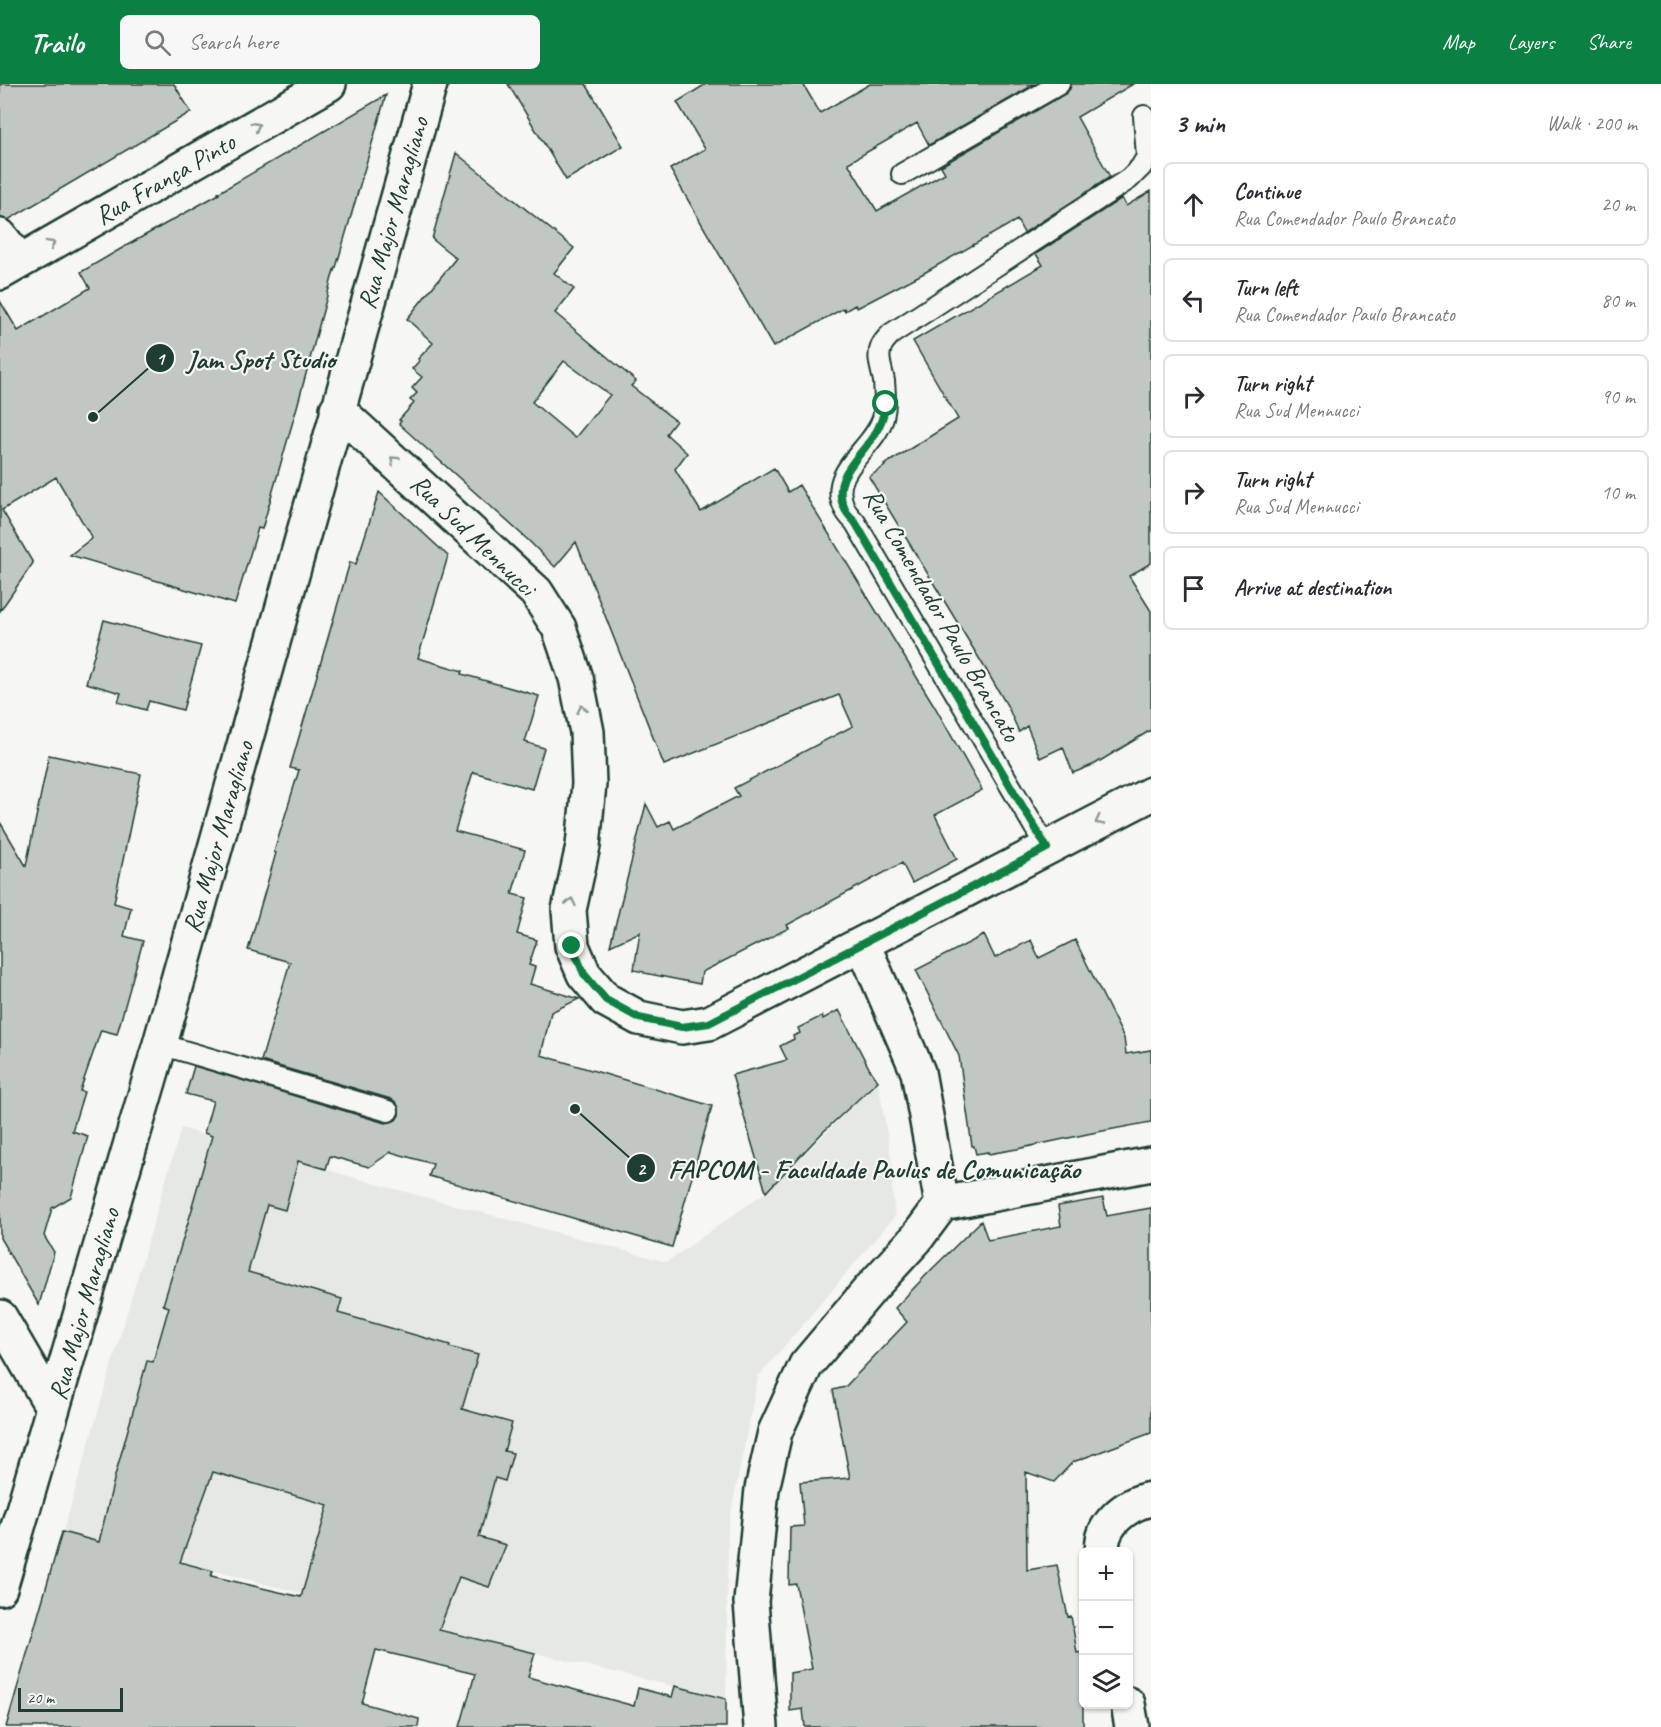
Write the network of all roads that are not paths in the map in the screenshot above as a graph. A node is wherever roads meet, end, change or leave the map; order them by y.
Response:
1 (329, 84) edge
2 (430, 84) edge
3 (1059, 84) edge
4 (1144, 116) dead end
5 (902, 174) dead end
6 (0, 236) edge
7 (10, 267) edge
8 (337, 409) junction
9 (1151, 794) edge
10 (1047, 848) junction
11 (863, 944) junction
12 (160, 1044) junction
13 (388, 1111) dead end
14 (1151, 1164) edge
15 (942, 1204) junction
16 (0, 1317) edge
17 (53, 1408) junction
18 (1151, 1499) edge
19 (1102, 1547) edge
20 (0, 1588) edge
21 (1129, 1709) edge
22 (761, 1727) edge
23 (1132, 1727) edge

7 -> 1 street, Rua França Pinto
2 - 8 street, Rua Major Maragliano
3 - 5 lane
4 - 10 lane, Rua Comendador Paulo Brancato
6 - 7 street
11 -> 8 street, Rua Sud Mennucci
8 - 12 street, Rua Major Maragliano
9 -> 10 street, Rua Sud Mennucci
10 - 11 street, Rua Sud Mennucci
11 - 15 street
12 - 13 lane
12 - 17 street, Rua Major Maragliano
14 - 15 street
15 - 22 street
16 - 17 street
17 - 20 street, Rua Major Maragliano
18 - 19 street
21 - 23 street

